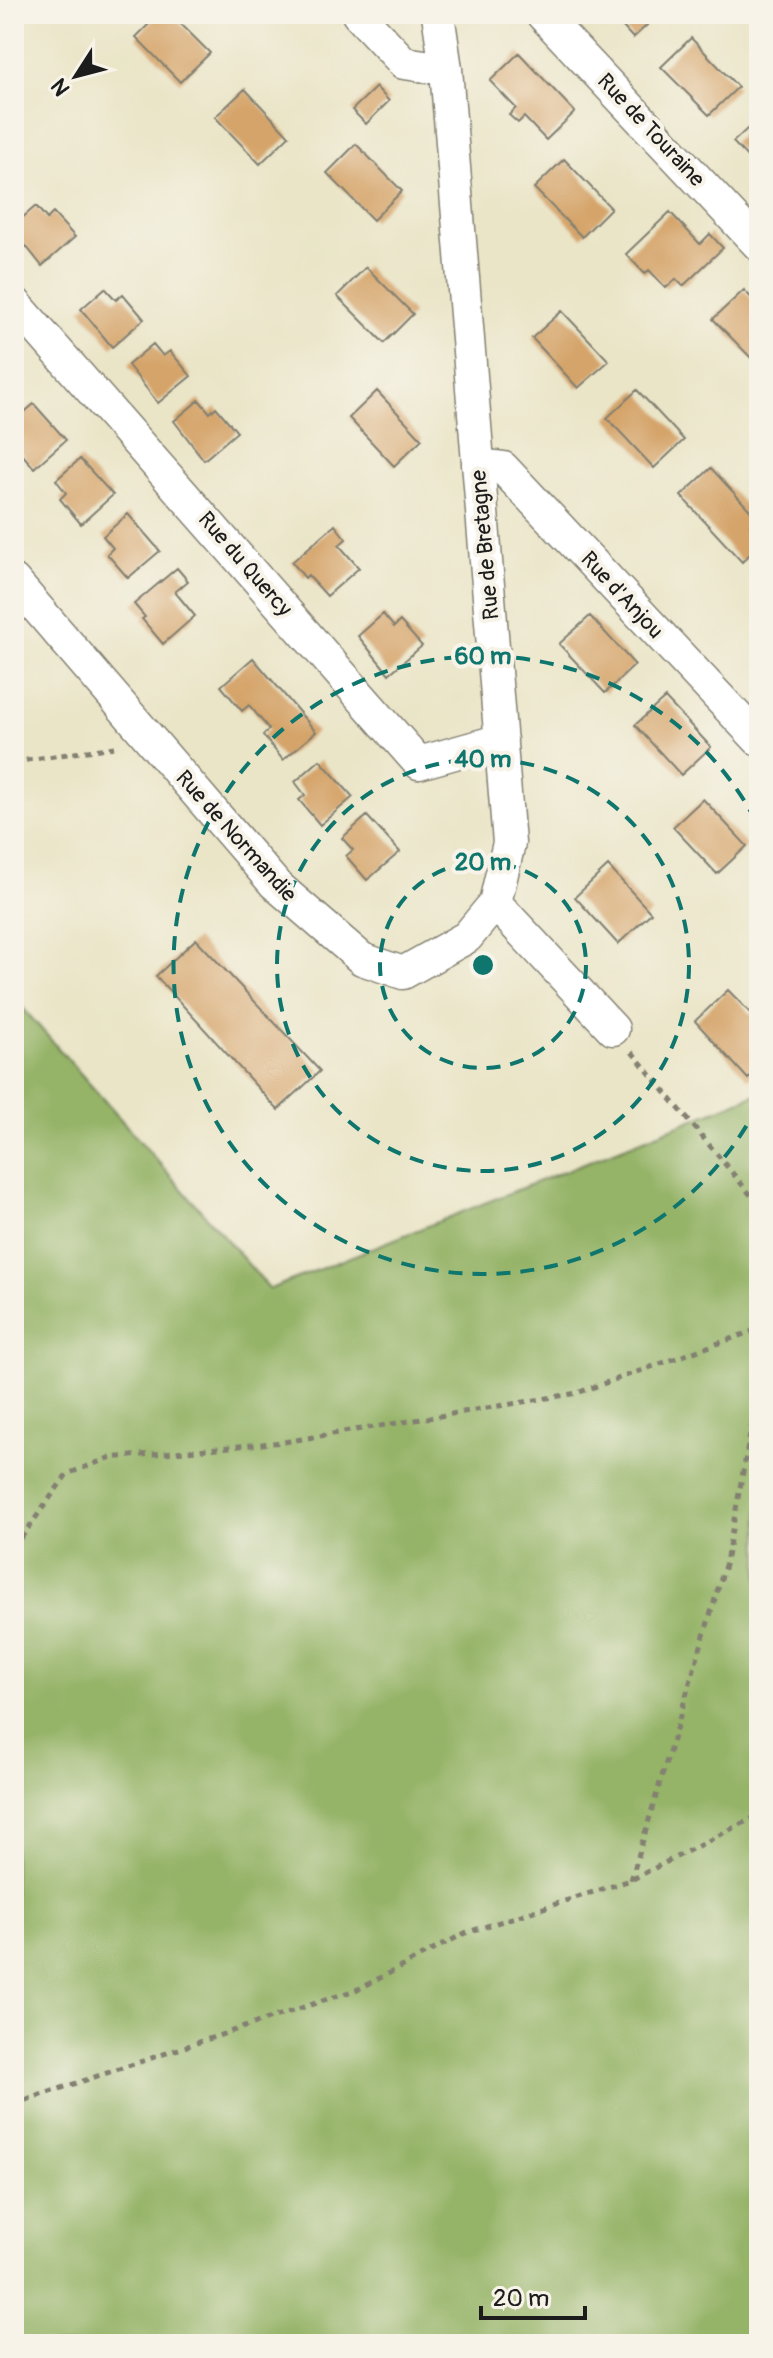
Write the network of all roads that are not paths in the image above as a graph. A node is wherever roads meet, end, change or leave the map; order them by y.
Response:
1 (358, 14) edge
2 (438, 14) edge
3 (542, 14) edge
4 (446, 69) junction
5 (759, 245) edge
6 (14, 302) edge
7 (478, 465) junction
8 (14, 581) edge
9 (501, 740) junction
10 (759, 740) edge
11 (495, 903) junction
12 (613, 1029) road end

1 - 4 street
2 - 4 street, Rue de Bretagne
3 - 5 street, Rue de Touraine
4 - 7 street, Rue de Bretagne
6 - 9 street, Rue du Quercy
7 - 9 street, Rue de Bretagne
7 - 10 street, Rue d'Anjou
8 - 11 street, Rue de Normandie
9 - 11 street, Rue de Bretagne
11 - 12 street

